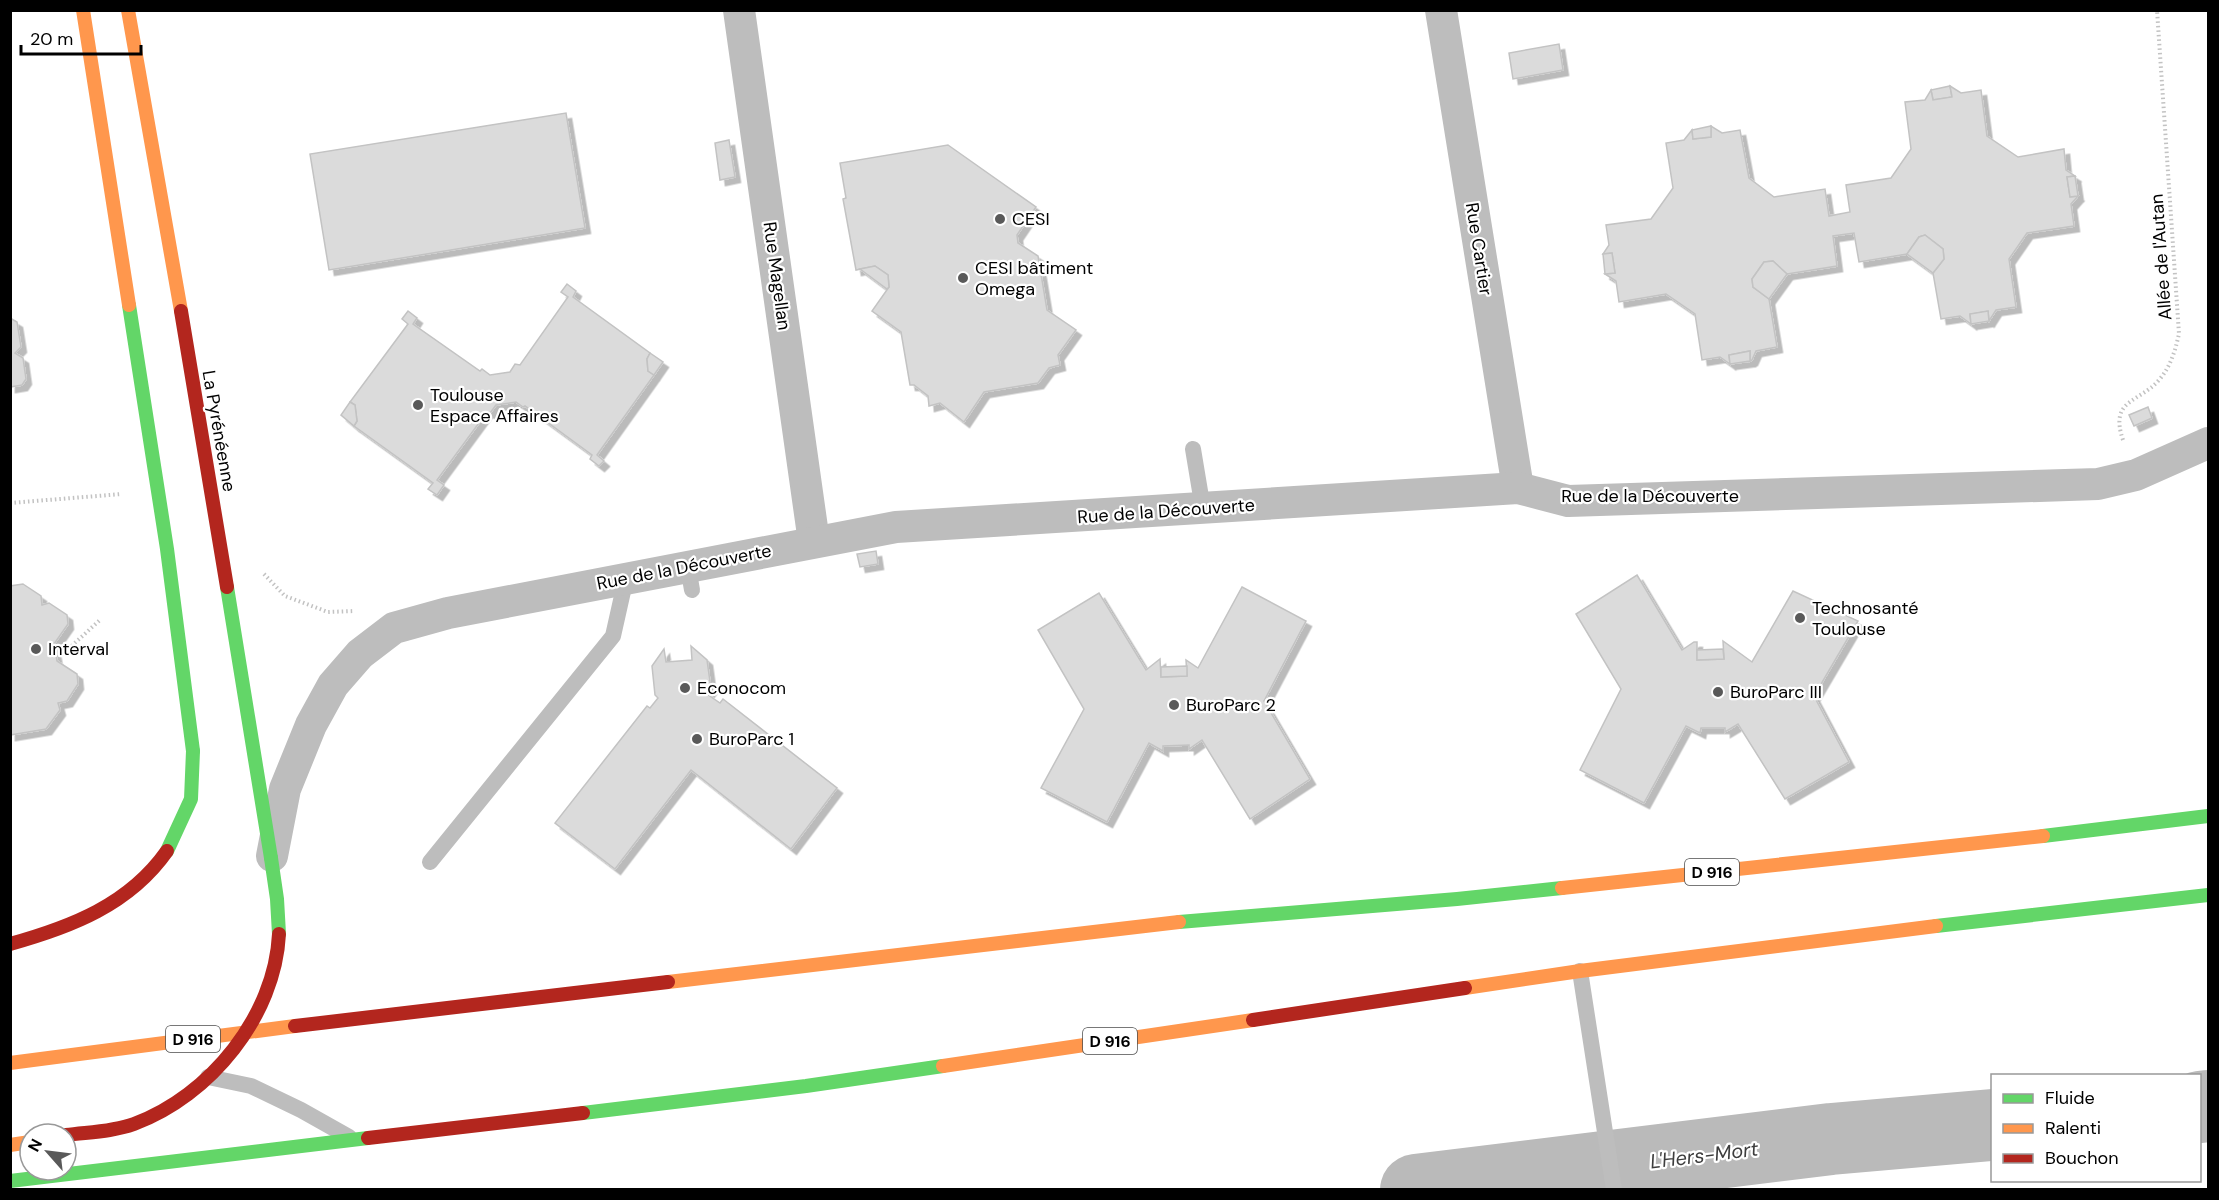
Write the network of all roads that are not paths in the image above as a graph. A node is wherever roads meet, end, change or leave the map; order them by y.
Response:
1 (83, 10) edge
2 (128, 10) edge
3 (739, 10) edge
4 (1441, 10) edge
5 (2208, 444) edge
6 (1193, 449) dead end
7 (1518, 488) junction
8 (1203, 509) junction
9 (814, 542) junction
10 (626, 578) junction
11 (2208, 816) edge
12 (271, 858) junction
13 (429, 862) dead end
14 (2208, 895) edge
15 (10, 944) edge
16 (1580, 971) junction
17 (10, 1063) edge
18 (208, 1077) junction
19 (78, 1133) edge
20 (356, 1141) junction
21 (10, 1181) edge
22 (1614, 1190) edge

1 - 15 main road
2 - 12 main road, La Pyrénéenne
3 - 9 street, Rue Magellan
4 - 7 street, Rue Cartier
5 - 7 street, Rue de la Découverte
6 - 8 lane
7 - 8 street, Rue de la Découverte
8 - 9 street, Rue de la Découverte
9 - 10 street, Rue de la Découverte
10 - 12 street, Rue de la Découverte
10 - 13 lane
11 - 17 main road, D 916
12 - 18 main road, La Pyrénéenne
14 - 16 main road, D 916
16 - 20 main road, D 916
16 - 22 lane
18 - 19 main road, La Pyrénéenne
18 - 20 lane
20 - 21 main road, D 916

